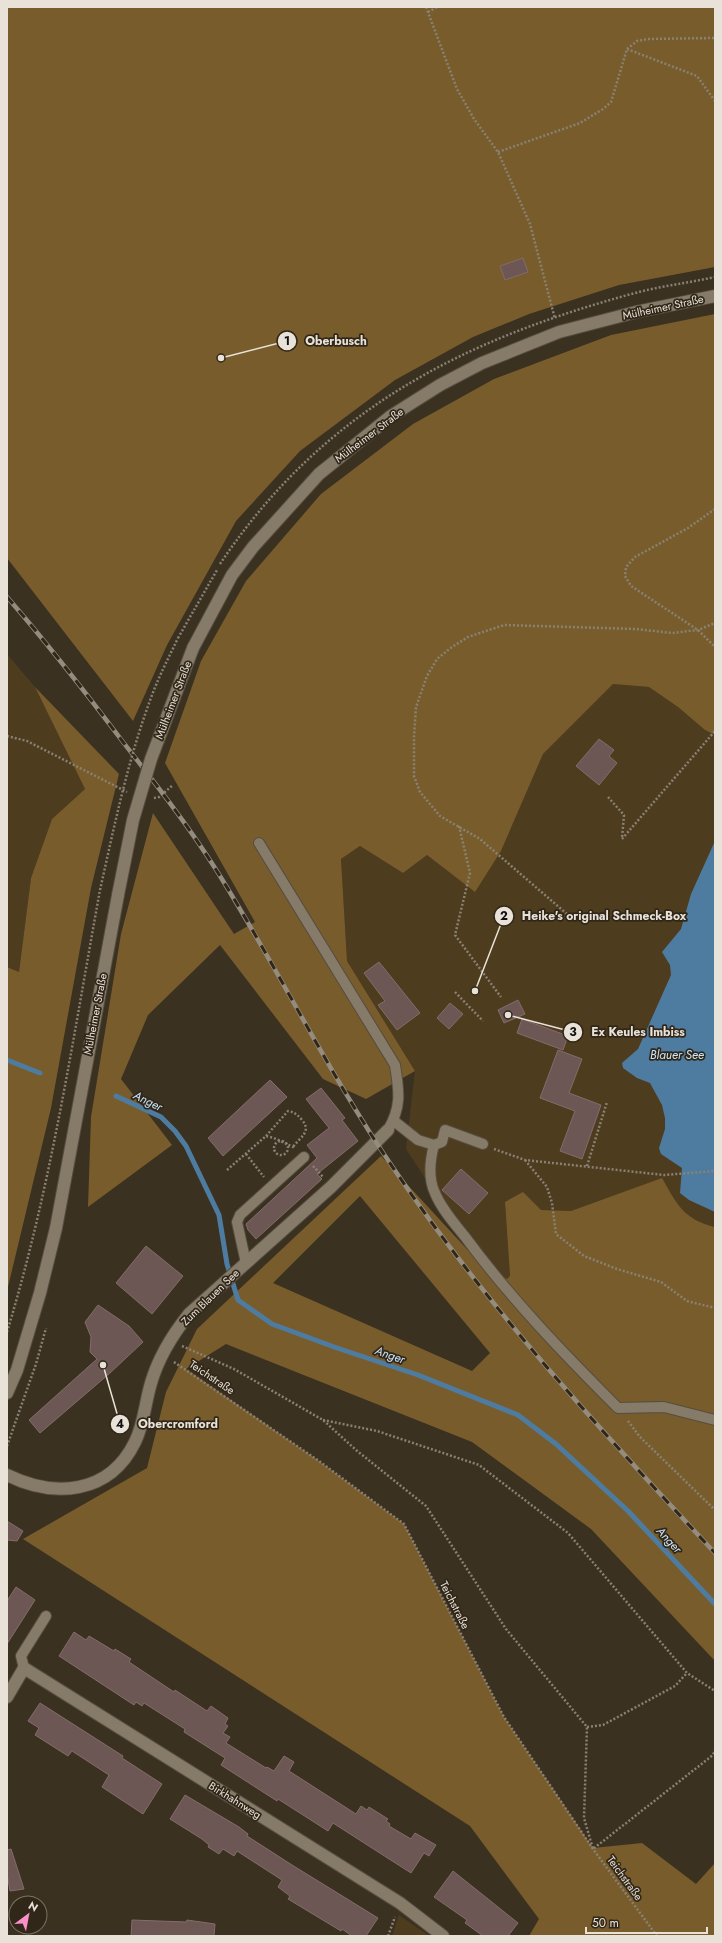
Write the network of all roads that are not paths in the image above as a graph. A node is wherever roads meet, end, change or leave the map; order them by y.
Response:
1 (715, 296) edge
2 (259, 843) dead end
3 (391, 1125) junction
4 (483, 1144) dead end
5 (434, 1145) junction
6 (304, 1157) road end
7 (243, 1266) junction
8 (7, 1392) edge
9 (715, 1420) edge
10 (7, 1475) edge
11 (46, 1616) dead end
12 (24, 1668) junction
13 (7, 1697) edge
14 (443, 1936) edge

1 - 8 main road, Mülheimer Straße, bridge
2 - 3 lane
3 - 5 lane
3 - 7 main road, Zum Blauen See
4 - 5 lane
5 - 9 lane
6 - 7 lane
7 - 10 main road, Zum Blauen See
11 - 12 lane
12 - 13 main road
12 - 14 main road, Birkhahnweg

